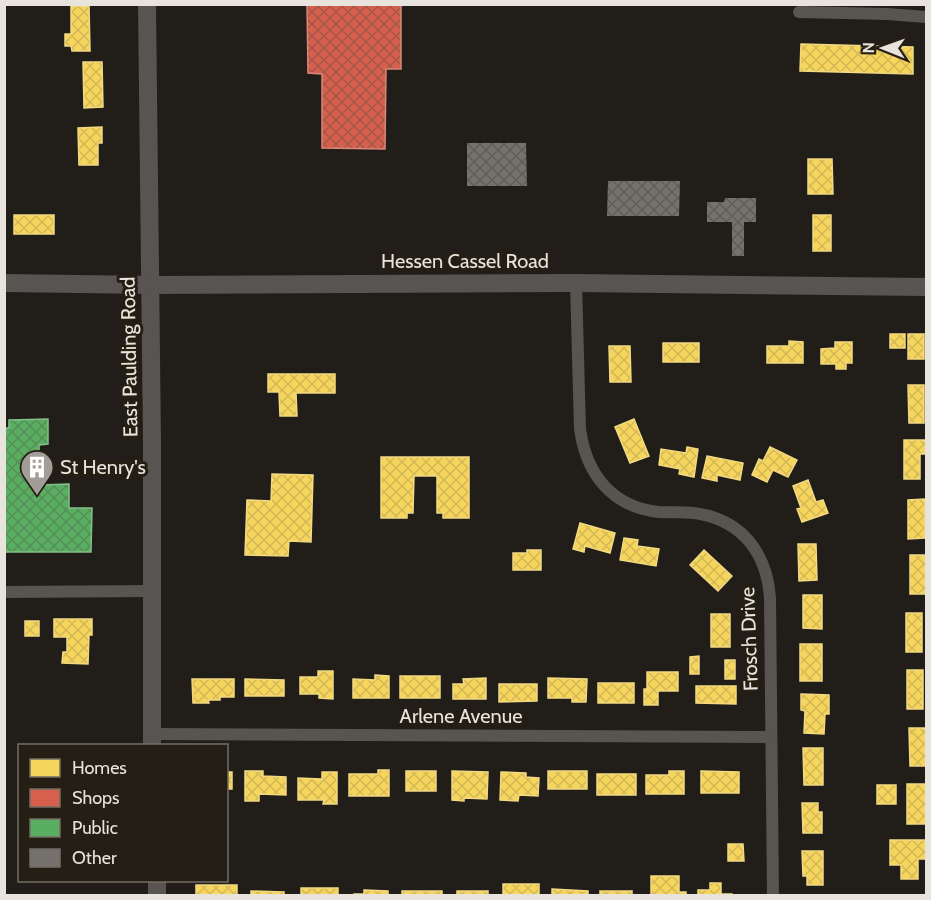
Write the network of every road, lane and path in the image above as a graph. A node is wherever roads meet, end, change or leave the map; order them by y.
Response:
1 (147, 4) edge
2 (887, 9) edge
3 (798, 12) dead end
4 (927, 17) edge
5 (4, 283) edge
6 (576, 283) junction
7 (151, 285) junction
8 (927, 287) edge
9 (152, 591) junction
10 (4, 592) edge
11 (771, 737) junction
12 (152, 740) edge
13 (773, 896) edge

1 - 7 main road, East Paulding Road
2 - 3 street
2 - 4 street
5 - 7 main road, Hessen Cassel Road
6 - 7 main road, Hessen Cassel Road
6 - 8 main road, Hessen Cassel Road
6 - 11 street, Frosch Drive
7 - 9 main road, East Paulding Road
9 - 10 street
9 - 12 main road, East Paulding Road
11 - 12 street, Arlene Avenue
11 - 13 street, Frosch Drive

